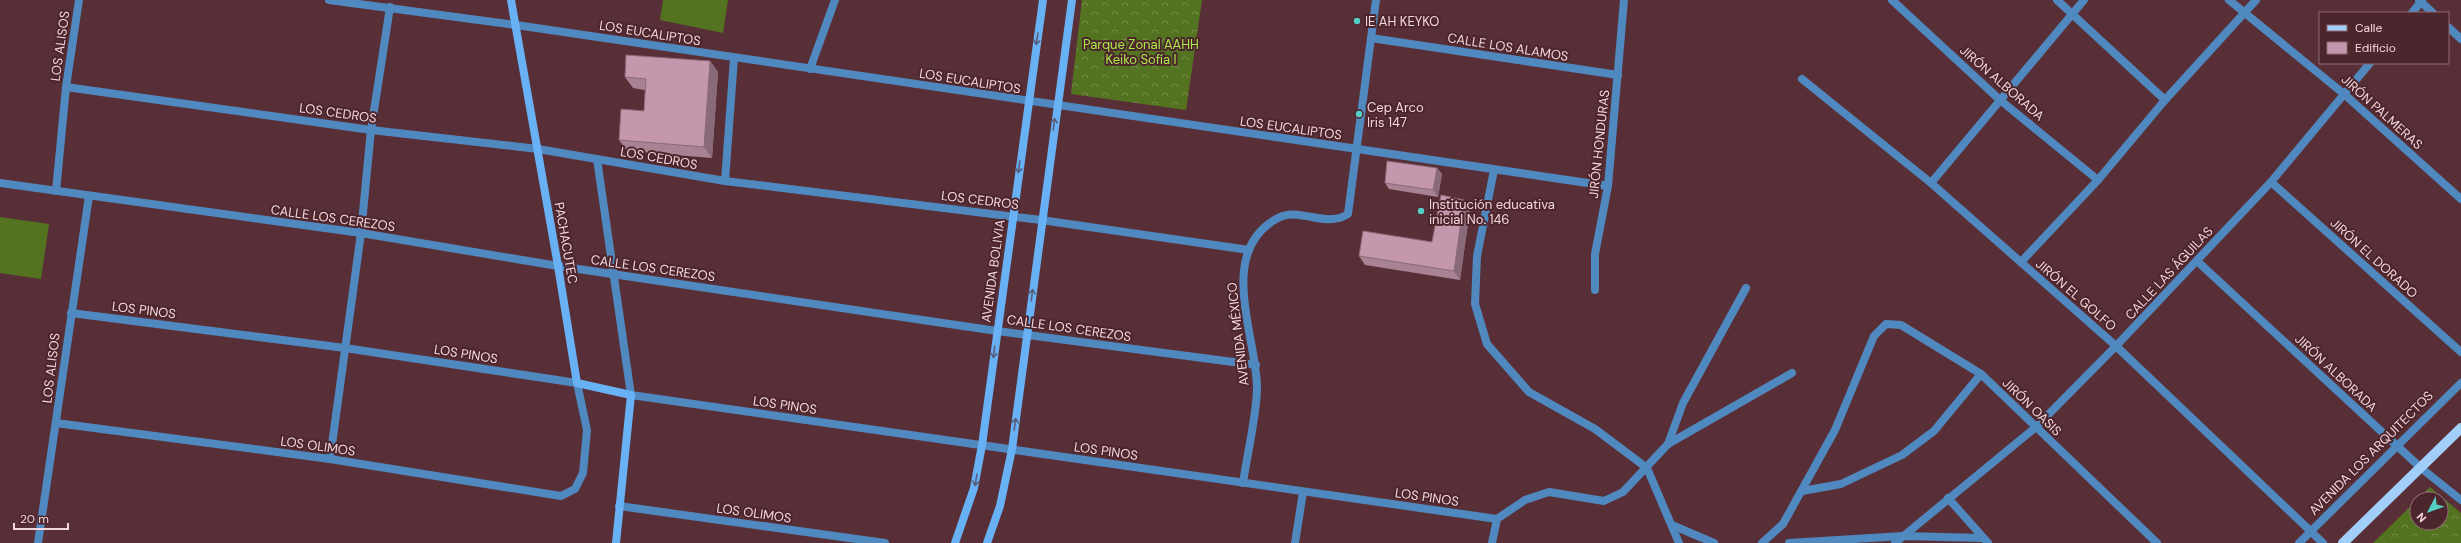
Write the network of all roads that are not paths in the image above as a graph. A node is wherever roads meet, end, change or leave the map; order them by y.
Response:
1 (79, 0) edge
2 (329, 0) edge
3 (511, 0) edge
4 (836, 0) edge
5 (1043, 0) edge
6 (1072, 0) edge
7 (1376, 0) edge
8 (1624, 0) edge
9 (1892, 0) edge
10 (2057, 0) edge
11 (2084, 0) edge
12 (2230, 0) edge
13 (2256, 0) edge
14 (2421, 1) edge
15 (390, 7) junction
16 (2413, 12) edge
17 (2432, 12) edge
18 (2246, 13) junction
19 (2073, 14) junction
20 (516, 25) junction
21 (2449, 28) edge
22 (1371, 38) junction
23 (2461, 39) edge
24 (734, 58) junction
25 (2369, 64) edge
26 (810, 69) junction
27 (1618, 75) junction
28 (1802, 79) dead end
29 (66, 87) junction
30 (2344, 94) junction
31 (2000, 100) junction
32 (2165, 100) junction
33 (1027, 102) junction
34 (1056, 106) junction
35 (371, 130) junction
36 (538, 149) junction
37 (1357, 150) junction
38 (597, 159) junction
39 (1494, 170) junction
40 (2098, 180) junction
41 (724, 181) junction
42 (2271, 182) junction
43 (0, 183) edge
44 (1931, 183) junction
45 (1608, 186) junction
46 (56, 191) junction
47 (89, 196) junction
48 (2461, 199) edge
49 (1012, 216) junction
50 (1041, 220) junction
51 (361, 233) junction
52 (1249, 250) junction
53 (2197, 261) junction
54 (2021, 262) junction
55 (558, 266) junction
56 (613, 274) junction
57 (1746, 288) dead end
58 (1595, 290) dead end
59 (71, 313) junction
60 (997, 331) junction
61 (1026, 335) junction
62 (2116, 346) junction
63 (345, 348) junction
64 (2461, 352) edge
65 (1256, 365) junction
66 (1792, 373) dead end
67 (1981, 374) junction
68 (577, 383) junction
69 (2461, 383) edge
70 (631, 395) junction
71 (56, 423) junction
72 (2036, 427) junction
73 (2461, 428) edge
74 (1668, 444) junction
75 (982, 445) junction
76 (2396, 445) junction
77 (1012, 449) junction
78 (330, 459) junction
79 (1647, 468) junction
80 (2421, 468) junction
81 (1243, 483) junction
82 (575, 489) joint
83 (1802, 491) junction
84 (1303, 492) junction
85 (1948, 498) junction
86 (2461, 500) edge
87 (619, 506) junction
88 (1497, 519) junction
89 (1672, 526) junction
90 (2311, 531) junction
91 (1903, 536) junction
92 (1985, 541) edge
93 (38, 543) edge
94 (616, 543) edge
95 (885, 543) edge
96 (955, 543) edge
97 (987, 543) edge
98 (1295, 543) edge
99 (1492, 543) edge
100 (1679, 543) edge
101 (1714, 543) edge
102 (1762, 543) edge
103 (1789, 543) edge
104 (1895, 543) edge
105 (2156, 543) edge
106 (2299, 543) edge
107 (2323, 543) edge
108 (2343, 543) edge

1 - 29 street, LOS ALISOS
2 - 15 street, LOS EUCALIPTOS
3 - 20 main road, PACHACUTEC
4 - 26 street
5 -> 33 main road, AVENIDA BOLIVIA
6 - 34 main road
7 - 22 street, AVENIDA MÉXICO
8 - 27 street, JIRÓN HONDURAS
9 - 31 street, JIRÓN ALBORADA
10 - 19 street
11 - 19 street
12 - 18 street, JIRÓN PALMERAS
13 - 18 street
14 - 16 street
14 - 17 street
15 - 20 street, LOS EUCALIPTOS
15 - 35 street
18 - 30 street, JIRÓN PALMERAS
18 - 32 street
19 - 31 street
19 - 32 street
20 - 24 street, LOS EUCALIPTOS
20 - 36 main road, PACHACUTEC
21 - 23 street
22 - 27 street, CALLE LOS ALAMOS
22 - 37 street, AVENIDA MÉXICO
24 - 26 street, LOS EUCALIPTOS
24 - 41 street
25 - 30 street, CALLE LAS ÁGUILAS
26 - 33 street, LOS EUCALIPTOS
27 - 45 street, JIRÓN HONDURAS
28 - 44 street, JIRÓN EL GOLFO
29 - 35 street, LOS CEDROS
29 - 46 street, LOS ALISOS
30 - 42 street, CALLE LAS ÁGUILAS
30 - 48 street, JIRÓN PALMERAS
31 - 40 street, JIRÓN ALBORADA
31 - 44 street
32 - 40 street
33 - 34 street, LOS EUCALIPTOS
33 -> 49 main road, AVENIDA BOLIVIA
34 - 37 street, LOS EUCALIPTOS
50 -> 34 main road
35 - 36 street, LOS CEDROS
35 - 51 street
36 - 38 street, LOS CEDROS
36 - 55 main road, PACHACUTEC
37 - 39 street, LOS EUCALIPTOS
37 - 52 street, AVENIDA MÉXICO
38 - 41 street, LOS CEDROS
38 - 56 street
39 - 45 street, LOS EUCALIPTOS
39 - 79 street
40 - 54 street
41 - 49 street, LOS CEDROS
42 - 53 street, CALLE LAS ÁGUILAS
42 - 64 street, JIRÓN EL DORADO
43 - 46 street, CALLE LOS CEREZOS
44 - 54 street, JIRÓN EL GOLFO
45 - 58 street, JIRÓN HONDURAS
46 - 47 street, CALLE LOS CEREZOS
47 - 51 street, CALLE LOS CEREZOS
47 - 59 street, LOS ALISOS
49 - 50 street, LOS CEDROS
49 - 60 main road, AVENIDA BOLIVIA
50 - 52 street, LOS CEDROS
61 -> 50 main road
51 - 55 street, CALLE LOS CEREZOS
51 - 63 street
52 - 65 street, AVENIDA MÉXICO
53 - 62 street, CALLE LAS ÁGUILAS
53 - 76 street, JIRÓN ALBORADA
54 - 62 street, JIRÓN EL GOLFO
55 - 56 street, CALLE LOS CEREZOS
55 - 68 main road, PACHACUTEC
56 - 60 street, CALLE LOS CEREZOS
56 - 70 street
57 - 74 street
59 - 63 street, LOS PINOS
59 - 71 street, LOS ALISOS
60 - 61 street, CALLE LOS CEREZOS
60 -> 75 main road, AVENIDA BOLIVIA
61 - 65 street, CALLE LOS CEREZOS
77 -> 61 main road
62 - 72 street, CALLE LAS ÁGUILAS
62 - 90 street, JIRÓN EL GOLFO
63 - 68 street, LOS PINOS
63 - 78 street
65 - 81 street, AVENIDA MÉXICO
66 - 74 street
67 - 72 street, JIRÓN OASIS
67 - 83 street
67 - 83 street, JIRÓN OASIS
68 - 70 main road, LOS PINOS
68 - 82 street, PACHACUTEC
69 - 76 street, AVENIDA LOS ARQUITECTOS
70 - 75 street, LOS PINOS
70 - 87 main road
71 - 78 street, LOS OLIMOS
71 - 93 street, LOS ALISOS
72 - 85 street, CALLE LAS ÁGUILAS
72 - 105 street, JIRÓN OASIS
73 - 80 main road
74 - 79 street
75 - 77 street, LOS PINOS
75 -> 96 main road, AVENIDA BOLIVIA
76 - 80 street, JIRÓN ALBORADA
76 - 90 street, AVENIDA LOS ARQUITECTOS
77 - 81 street, LOS PINOS
77 - 97 main road
78 - 82 street, LOS OLIMOS
79 - 88 street
79 - 89 street
80 - 86 street, JIRÓN ALBORADA
80 - 108 main road
81 - 84 street, LOS PINOS
83 - 102 street
84 - 88 street, LOS PINOS
84 - 98 street
85 - 91 street, CALLE LAS ÁGUILAS
85 - 92 street
87 - 94 main road
87 - 95 street, LOS OLIMOS
88 - 99 street
89 - 100 street
89 - 101 street
90 - 106 street, AVENIDA LOS ARQUITECTOS
90 - 107 street, JIRÓN EL GOLFO
91 - 92 street
91 - 103 street
91 - 104 street, CALLE LAS ÁGUILAS

